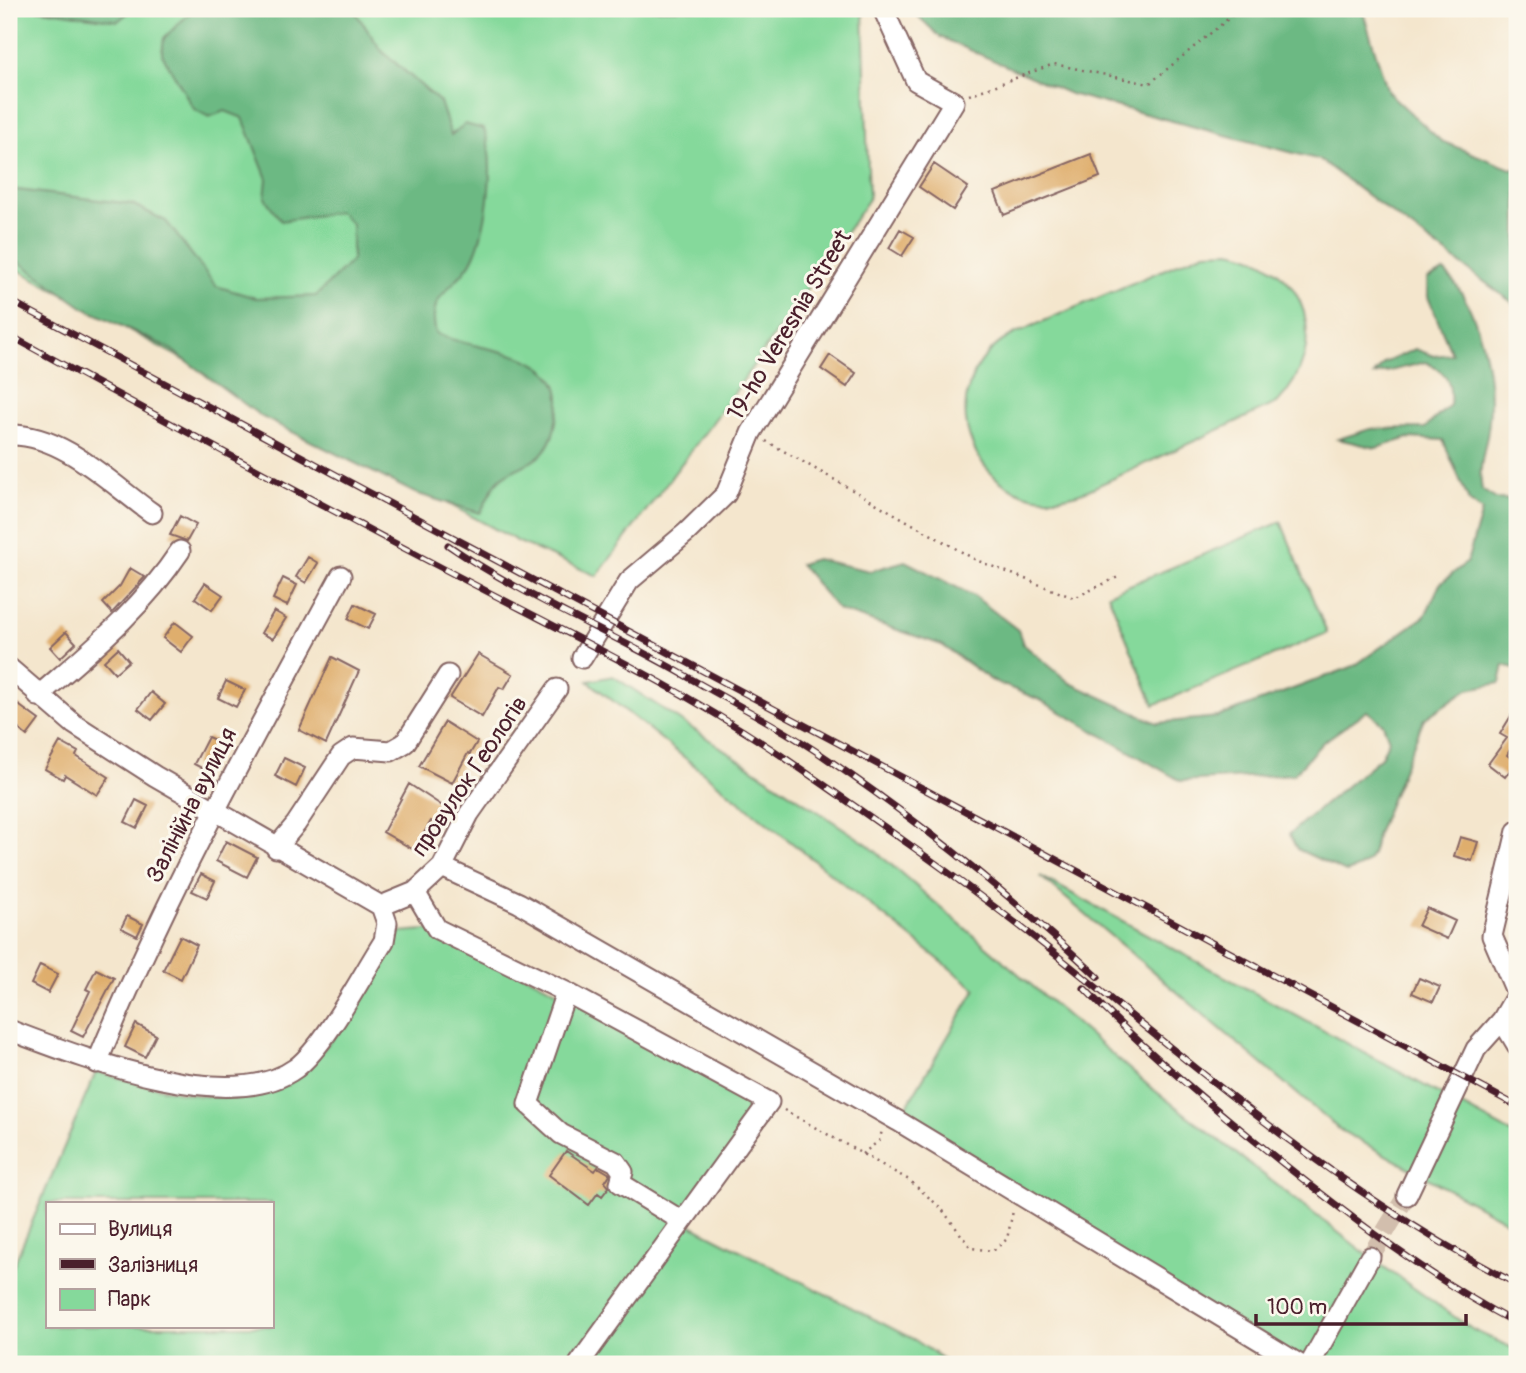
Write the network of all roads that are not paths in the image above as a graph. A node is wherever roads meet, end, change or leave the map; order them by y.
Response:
1 (883, 9) edge
2 (9, 435) edge
3 (152, 513) dead end
4 (180, 551) dead end
5 (341, 576) dead end
6 (582, 658) dead end
7 (9, 668) edge
8 (448, 676) dead end
9 (557, 689) dead end
10 (38, 696) junction
11 (214, 811) junction
12 (1517, 831) edge
13 (276, 848) junction
14 (442, 867) junction
15 (415, 892) junction
16 (381, 906) junction
17 (566, 992) junction
18 (1517, 994) edge
19 (1503, 1020) junction
20 (9, 1030) edge
21 (1517, 1045) edge
22 (97, 1063) junction
23 (1407, 1195) tunnel mouth
24 (682, 1221) junction
25 (1370, 1257) tunnel mouth
26 (579, 1364) edge
27 (1299, 1364) edge
28 (1310, 1364) edge

1 - 6 street, 19-ho Veresnia Street
2 - 3 street
4 - 10 street
5 - 11 street, Залінійна вулиця
7 - 10 street
8 - 13 street
9 - 14 street, провулок Геологів
10 - 11 street
11 - 13 street
11 - 22 street, Залінійна вулиця
12 - 18 street
13 - 16 street
14 - 15 street, провулок Геологів
14 - 27 street
15 - 16 street, провулок Геологів
15 - 17 street
16 - 22 street
17 - 24 street
17 - 24 street
18 - 19 street
19 - 21 street
19 - 23 street
20 - 22 street
24 - 26 street
25 - 28 street

